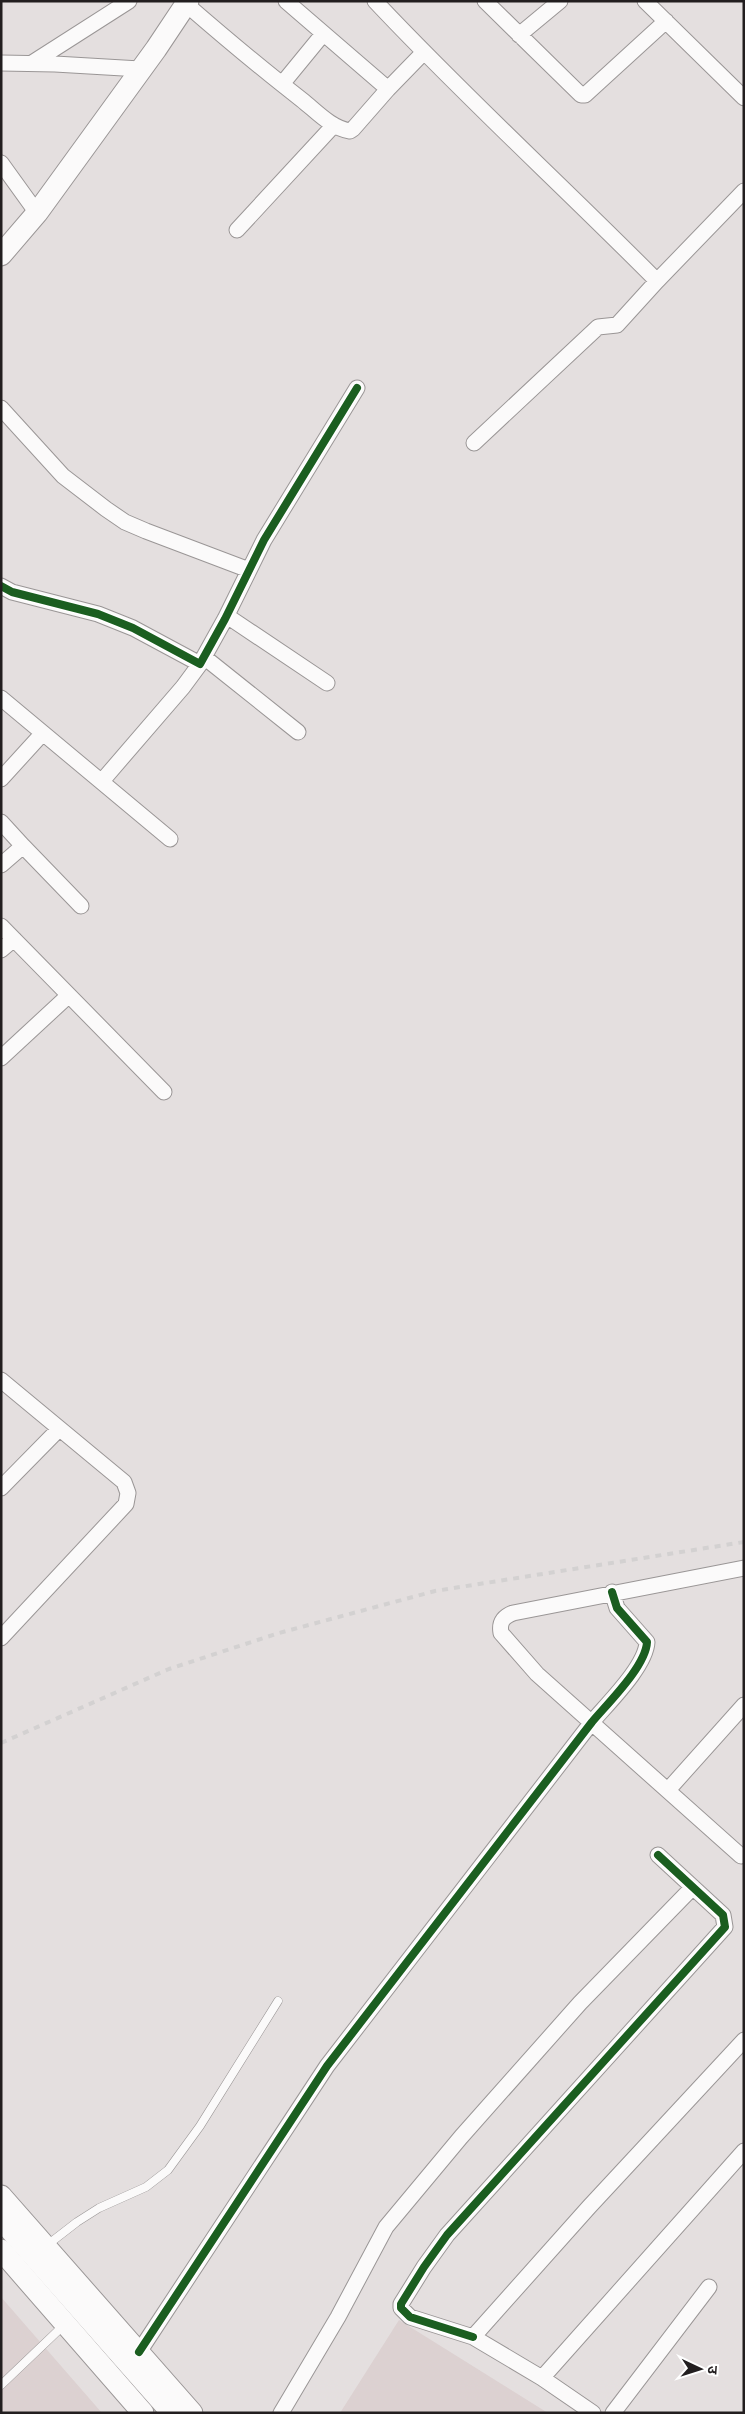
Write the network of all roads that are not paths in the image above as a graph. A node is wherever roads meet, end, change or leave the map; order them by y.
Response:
1 (129, 1) edge
2 (286, 1) edge
3 (375, 1) edge
4 (485, 1) edge
5 (560, 1) edge
6 (645, 1) edge
7 (187, 3) edge
8 (666, 22) junction
9 (323, 34) junction
10 (519, 35) junction
11 (424, 52) junction
12 (1, 63) edge
13 (32, 63) junction
14 (140, 69) junction
15 (282, 84) junction
16 (388, 89) junction
17 (744, 98) edge
18 (334, 125) junction
19 (1, 163) edge
20 (744, 191) edge
21 (37, 212) junction
22 (237, 230) dead end
23 (2, 253) edge
24 (658, 281) junction
25 (357, 388) dead end
26 (1, 408) edge
27 (474, 443) dead end
28 (248, 570) junction
29 (1, 586) edge
30 (227, 616) junction
31 (202, 660) junction
32 (327, 683) dead end
33 (1, 698) edge
34 (298, 732) dead end
35 (42, 734) junction
36 (1, 779) edge
37 (102, 781) junction
38 (1, 822) edge
39 (170, 839) dead end
40 (23, 846) junction
41 (1, 864) edge
42 (81, 906) dead end
43 (1, 926) edge
44 (14, 939) junction
45 (1, 950) edge
46 (68, 996) junction
47 (1, 1058) edge
48 (164, 1092) dead end
49 (1, 1380) edge
50 (59, 1428) junction
51 (1, 1488) edge
52 (744, 1568) edge
53 (612, 1592) junction
54 (1, 1638) edge
55 (744, 1705) edge
56 (592, 1722) junction
57 (668, 1790) junction
58 (658, 1856) dead end
59 (743, 1856) edge
60 (693, 1887) junction
61 (278, 2001) dead end
62 (744, 2040) edge
63 (744, 2151) edge
64 (1, 2196) edge
65 (1, 2217) edge
66 (46, 2246) junction
67 (1, 2250) edge
68 (708, 2287) dead end
69 (66, 2324) junction
70 (473, 2337) junction
71 (138, 2352) junction
72 (542, 2378) junction
73 (1, 2385) edge
74 (143, 2413) edge
75 (174, 2413) edge
76 (192, 2413) edge
77 (281, 2413) edge
78 (593, 2413) edge
79 (612, 2413) edge

1 - 13 street
2 - 9 street
3 - 11 street
4 - 10 street
5 - 10 street
6 - 8 street
7 - 14 street
7 - 15 street
8 - 10 street
8 - 17 street
9 - 15 street
9 - 16 street
11 - 16 street
11 - 24 street
12 - 13 street
13 - 14 street
14 - 21 street
15 - 18 street
16 - 18 street
18 - 22 street
19 - 21 street
20 - 24 street
21 - 23 street
24 - 27 street
25 - 28 street
26 - 28 street
28 - 30 street
29 - 31 street
30 - 31 street
30 - 32 street
31 - 34 street
31 - 37 street
33 - 35 street
35 - 36 street
35 - 37 street
37 - 39 street
38 - 40 street
40 - 41 street
40 - 42 street
43 - 44 street
44 - 45 street
44 - 46 street
46 - 47 street
46 - 48 street
49 - 50 street
50 - 51 street
50 - 54 street
52 - 53 street
53 - 56 street
53 - 56 street
55 - 57 street
56 - 57 street
56 - 71 street
57 - 59 street
58 - 60 street
60 - 70 street
60 - 77 street
61 - 66 lane
62 - 70 street
63 - 72 street
64 - 66 street
65 - 75 main road
66 - 71 street
67 - 69 street
68 - 79 street
69 - 73 lane
69 - 74 street
70 - 72 street
71 - 76 street
72 - 78 street

